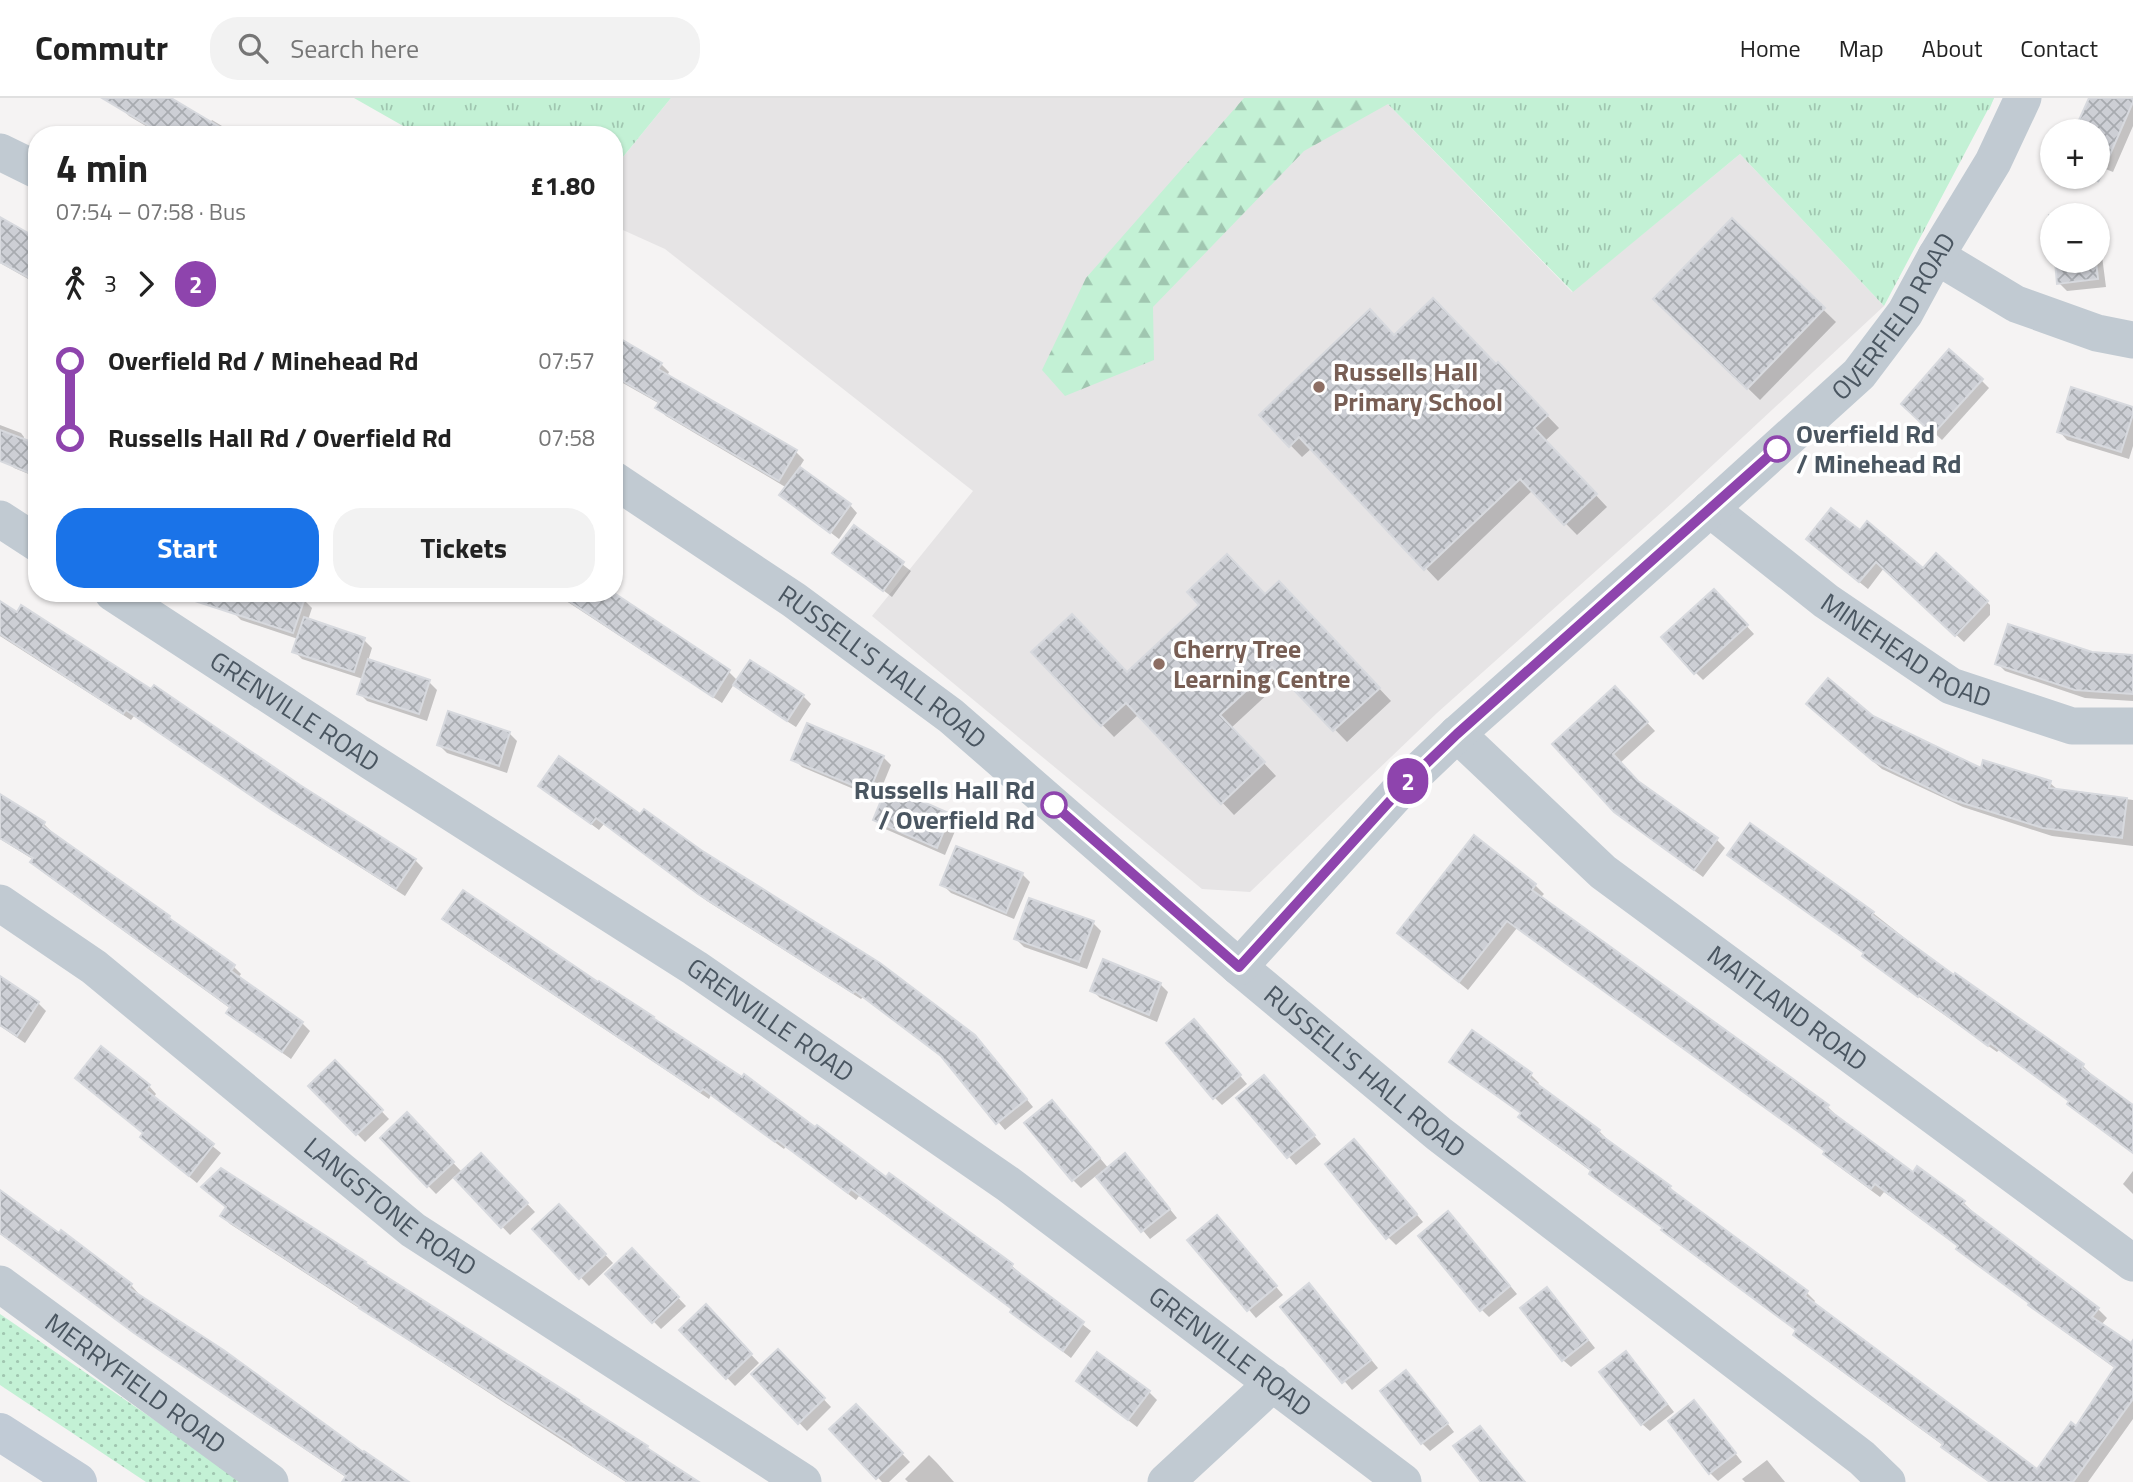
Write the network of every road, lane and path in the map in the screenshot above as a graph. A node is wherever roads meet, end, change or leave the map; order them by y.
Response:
1 (2023, 98) edge
2 (0, 152) edge
3 (28, 166) edge
4 (1936, 256) junction
5 (2133, 340) edge
6 (623, 486) edge
7 (1710, 509) junction
8 (0, 519) edge
9 (28, 537) edge
10 (127, 602) edge
11 (2133, 726) edge
12 (1457, 734) junction
13 (0, 903) edge
14 (1239, 967) junction
15 (2133, 1263) edge
16 (0, 1283) edge
17 (1273, 1383) junction
18 (0, 1432) edge
19 (78, 1482) edge
20 (271, 1482) edge
21 (803, 1482) edge
22 (1166, 1482) edge
23 (1403, 1482) edge
24 (1887, 1482) edge

1 - 4 street, OVERFIELD ROAD
2 - 3 street
4 - 5 street
4 - 7 street, OVERFIELD ROAD
6 - 14 street, RUSSELL'S HALL ROAD
7 - 11 street, MINEHEAD ROAD
7 - 12 street, OVERFIELD ROAD
8 - 9 street
10 - 17 street, GRENVILLE ROAD
12 - 14 street, OVERFIELD ROAD
12 - 15 street, MAITLAND ROAD
13 - 21 street, LANGSTONE ROAD
14 - 24 street, RUSSELL'S HALL ROAD
16 - 20 street, MERRYFIELD ROAD
17 - 22 street
17 - 23 street, GRENVILLE ROAD
18 - 19 main road

